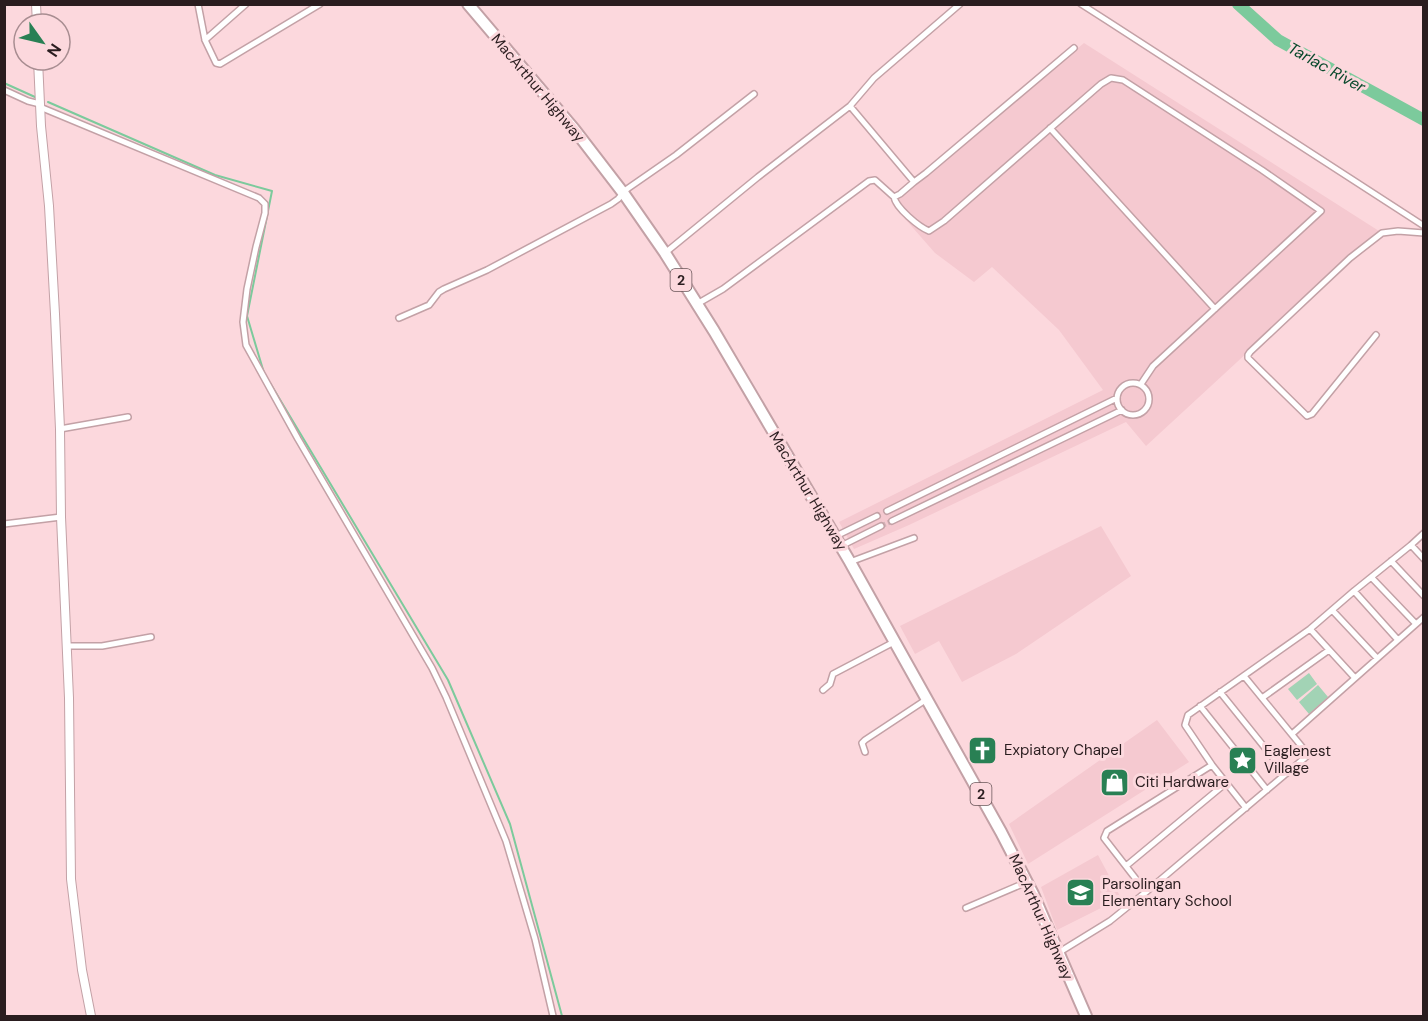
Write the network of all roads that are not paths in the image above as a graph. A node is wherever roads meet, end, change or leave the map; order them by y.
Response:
1 (198, 4) edge
2 (246, 4) edge
3 (320, 4) edge
4 (468, 4) edge
5 (960, 4) edge
6 (1081, 4) edge
7 (205, 40) junction
8 (1074, 48) dead end
9 (39, 72) edge
10 (4, 90) edge
11 (754, 94) dead end
12 (40, 106) junction
13 (850, 106) junction
14 (1050, 128) junction
15 (914, 182) junction
16 (624, 194) junction
17 (894, 197) junction
18 (1424, 226) edge
19 (1424, 233) edge
20 (665, 253) junction
21 (697, 304) junction
22 (1215, 309) junction
23 (399, 318) dead end
24 (1376, 335) dead end
25 (1141, 384) junction
26 (1117, 398) junction
27 (1122, 410) junction
28 (128, 417) dead end
29 (60, 429) junction
30 (1054, 429) junction
31 (1059, 440) junction
32 (1000, 456) junction
33 (1005, 466) junction
34 (946, 482) junction
35 (952, 492) junction
36 (887, 512) dead end
37 (876, 516) dead end
38 (62, 517) junction
39 (892, 521) tunnel mouth
40 (4, 524) edge
41 (882, 526) tunnel mouth
42 (1424, 533) edge
43 (914, 538) dead end
44 (838, 541) junction
45 (1411, 545) junction
46 (1424, 559) edge
47 (1391, 561) junction
48 (850, 562) junction
49 (1372, 578) junction
50 (1354, 591) junction
51 (1424, 596) edge
52 (1332, 610) junction
53 (1424, 617) edge
54 (1416, 624) junction
55 (1310, 629) junction
56 (151, 638) dead end
57 (1398, 640) junction
58 (896, 641) junction
59 (67, 646) junction
60 (1329, 650) junction
61 (1377, 658) junction
62 (1244, 676) junction
63 (1355, 678) junction
64 (823, 690) dead end
65 (1220, 692) junction
66 (1262, 698) junction
67 (927, 699) junction
68 (1200, 706) junction
69 (1292, 734) junction
70 (865, 752) dead end
71 (1212, 765) junction
72 (1286, 774) junction
73 (1226, 783) junction
74 (1266, 790) junction
75 (1246, 808) junction
76 (1126, 866) junction
77 (1027, 882) junction
78 (1146, 892) junction
79 (966, 908) dead end
80 (1058, 953) junction
81 (91, 1017) edge
82 (553, 1017) edge
83 (1086, 1017) edge

1 - 7 street
2 - 7 street
3 - 7 street
4 - 16 highway, MacArthur Highway / 2
5 - 13 street
6 - 18 street
8 - 15 street
9 - 12 street
10 - 12 street
11 - 16 street
12 - 29 street
12 - 82 street
13 - 15 street
13 - 20 street
14 - 17 street
14 - 22 street
14 - 22 street
15 - 17 street
16 - 20 highway, MacArthur Highway / 2
16 - 23 street
17 - 21 street
19 - 24 street
20 - 21 highway, MacArthur Highway / 2
21 - 44 highway, MacArthur Highway / 2
22 - 25 street
25 - 26 street
25 - 27 street
26 - 27 street
26 - 30 street
27 - 31 street
28 - 29 street
29 - 38 street
30 - 31 street
30 - 32 street
31 - 33 street
32 - 33 street
32 - 34 street
33 - 35 street
34 - 35 street
34 - 36 street
35 - 39 street
37 - 44 street
38 - 40 street
38 - 59 street
41 - 44 street
42 - 45 street
43 - 48 street
44 - 48 highway, MacArthur Highway / 2
45 - 46 street
45 - 47 street
47 - 49 street
47 - 51 street
48 - 58 highway, MacArthur Highway / 2
49 - 50 street
49 - 54 street
50 - 52 street
50 - 57 street
52 - 55 street
52 - 61 street
53 - 54 street
54 - 57 street
55 - 60 street
55 - 62 street
56 - 59 street
57 - 61 street
58 - 64 street
58 - 67 highway, MacArthur Highway / 2
59 - 81 street
60 - 63 street
60 - 66 street
61 - 63 street
62 - 65 street
62 - 66 street
63 - 69 street
65 - 68 street
65 - 72 street
66 - 69 street
67 - 70 street
67 - 77 highway, MacArthur Highway / 2
68 - 71 street
68 - 74 street
69 - 72 street
71 - 73 street
71 - 76 street
72 - 74 street
73 - 75 street
73 - 76 street
74 - 75 street
75 - 78 street
76 - 78 street
77 - 79 street
77 - 80 highway, MacArthur Highway / 2
78 - 80 street
80 - 83 highway, MacArthur Highway / 2

